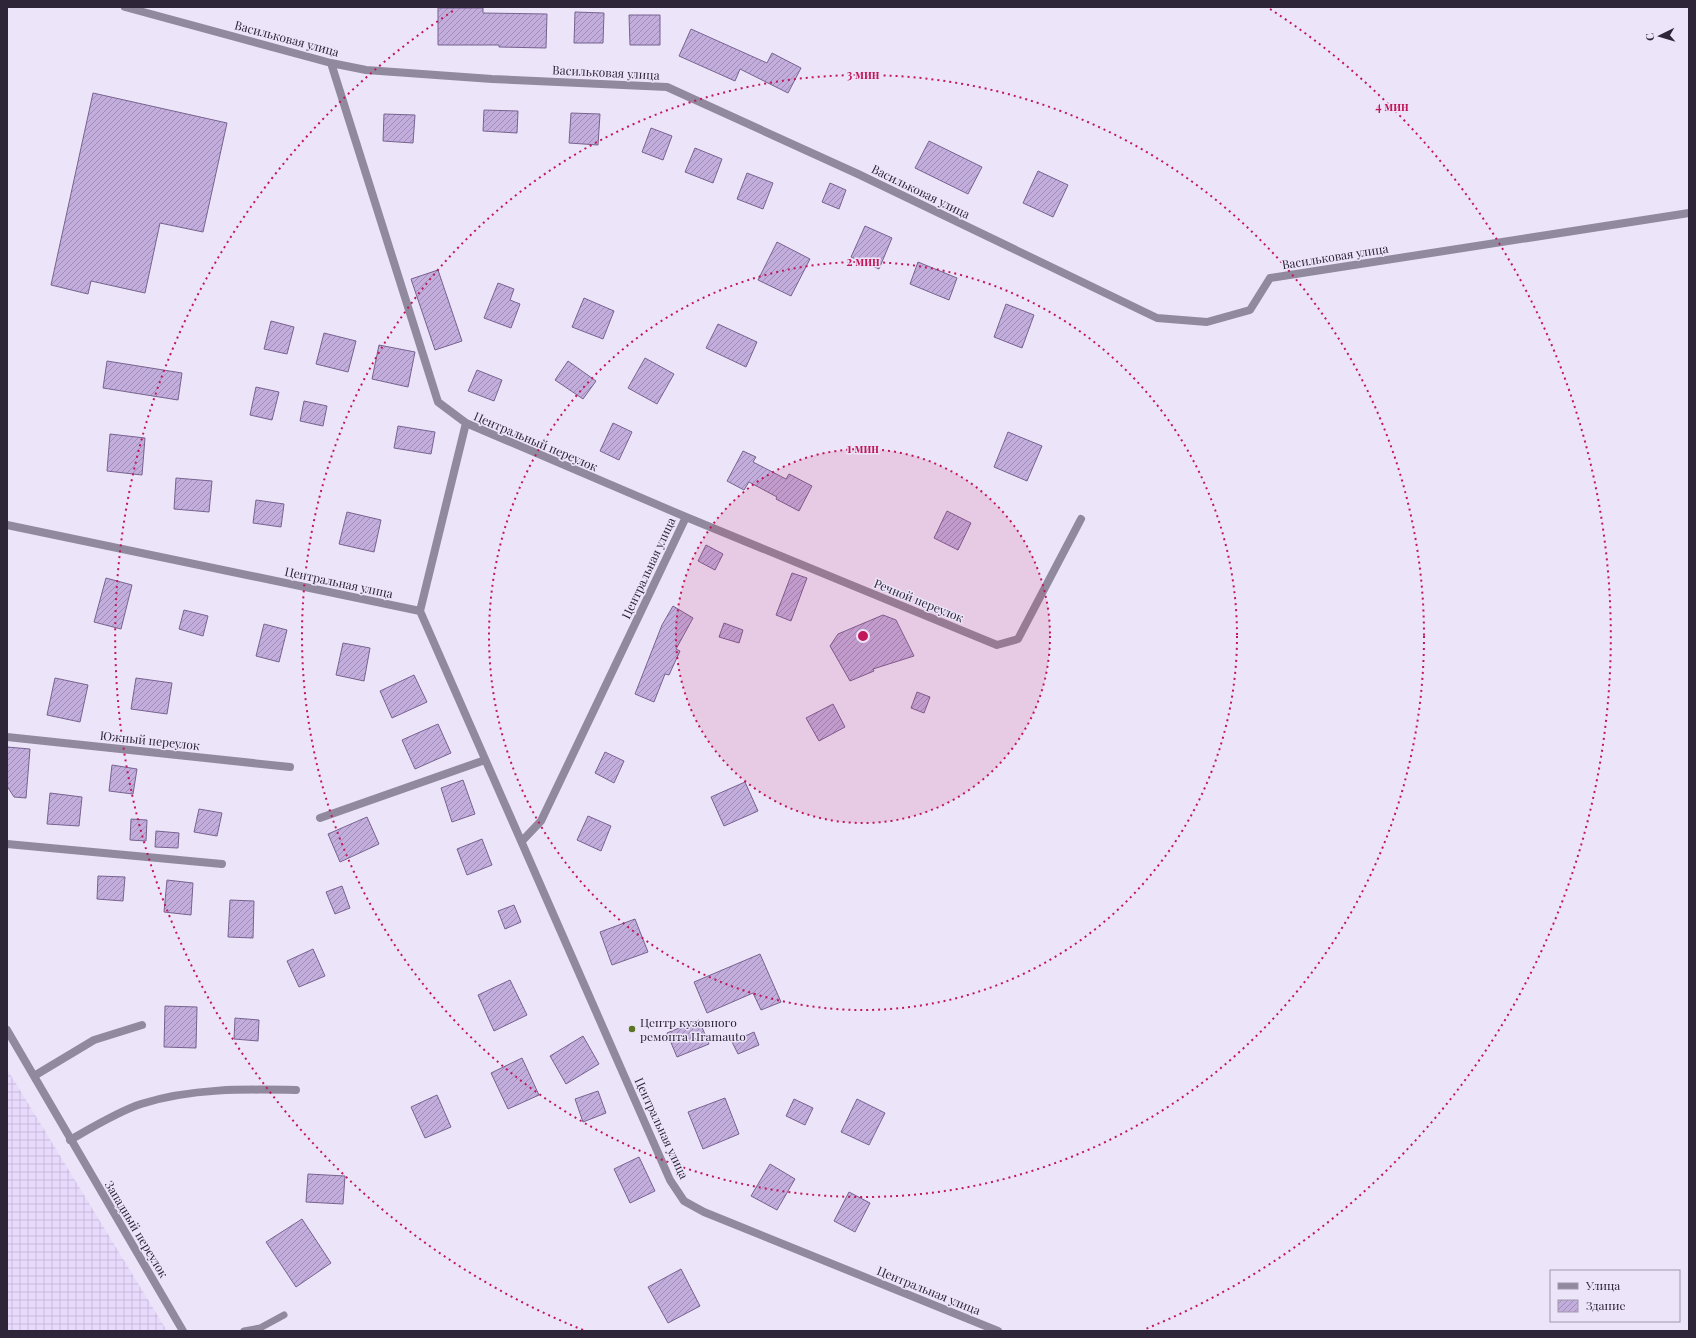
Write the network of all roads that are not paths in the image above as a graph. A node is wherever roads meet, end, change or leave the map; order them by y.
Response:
1 (125, 7) edge
2 (331, 63) junction
3 (1689, 213) edge
4 (466, 423) junction
5 (686, 517) junction
6 (1081, 519) dead end
7 (7, 525) edge
8 (420, 611) junction
9 (7, 737) edge
10 (485, 760) junction
11 (290, 767) dead end
12 (320, 818) dead end
13 (522, 841) junction
14 (7, 844) edge
15 (222, 864) dead end
16 (142, 1025) dead end
17 (7, 1030) edge
18 (34, 1076) junction
19 (296, 1090) dead end
20 (70, 1140) junction
21 (284, 1315) dead end
22 (183, 1331) edge
23 (244, 1331) edge
24 (998, 1331) edge

1 - 2 street, Васильковая улица
2 - 3 street, Васильковая улица
2 - 4 street
4 - 5 street, Центральный переулок
4 - 8 street, Центральный переулок
5 - 6 street, Речной переулок
5 - 13 street, Центральная улица
7 - 8 street, Центральная улица
8 - 10 street, Центральная улица
9 - 11 street, Южный переулок
10 - 12 street
10 - 13 street, Центральная улица
13 - 24 street, Центральная улица
14 - 15 street
16 - 18 street
17 - 18 street, Западный переулок
18 - 20 street, Западный переулок
19 - 20 street
20 - 22 street, Западный переулок
21 - 23 lane

